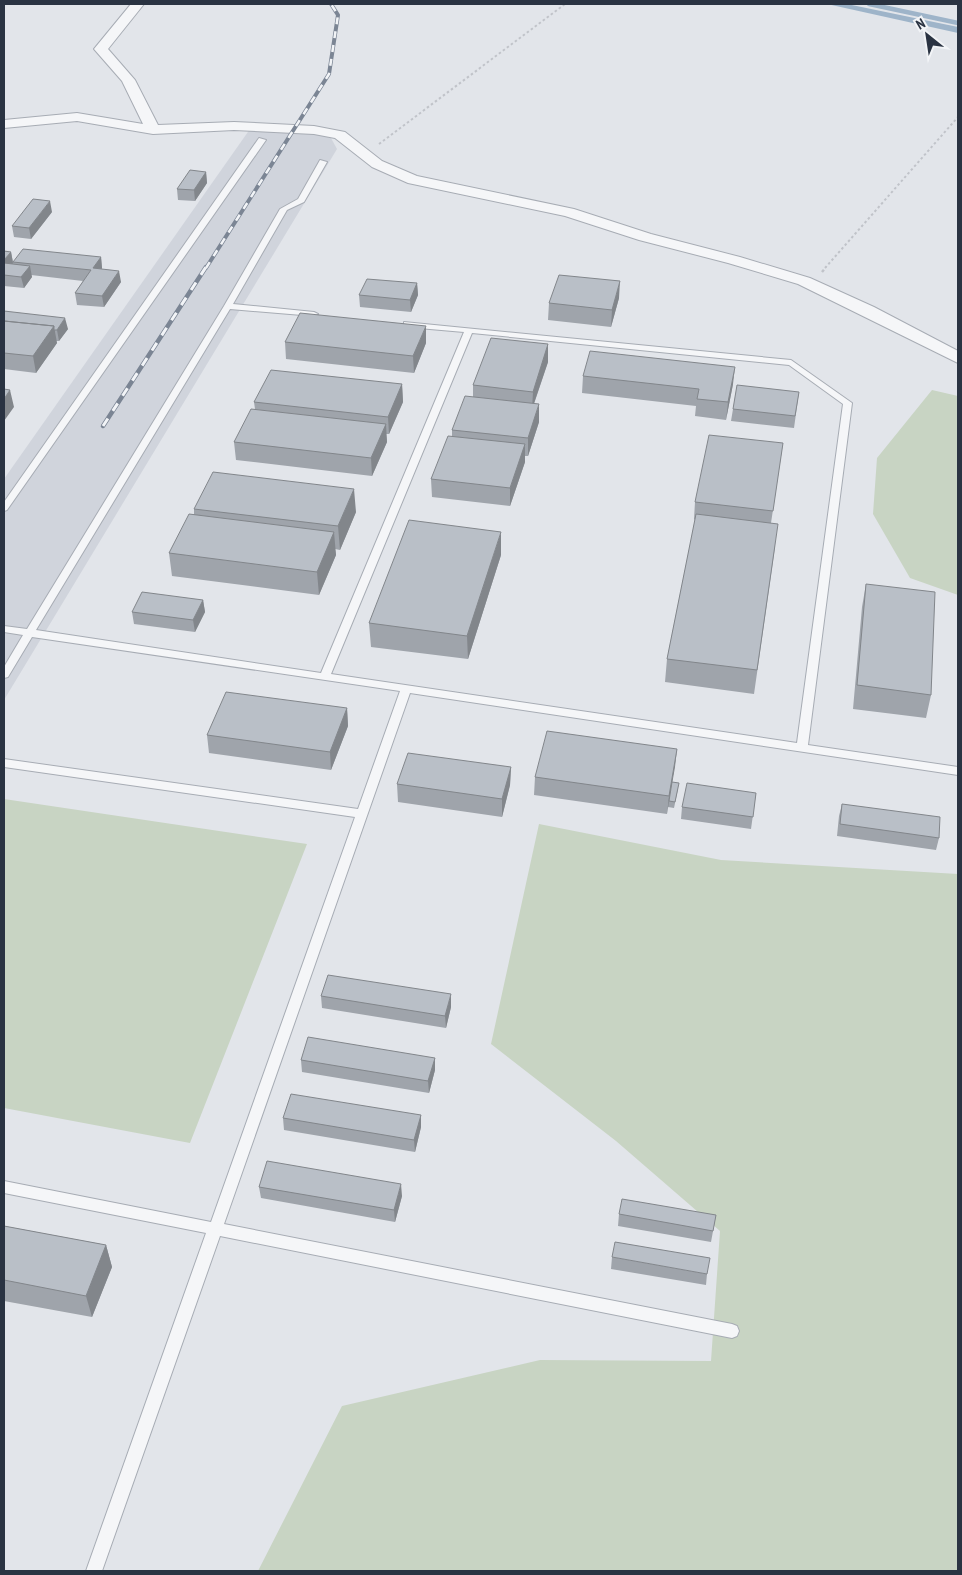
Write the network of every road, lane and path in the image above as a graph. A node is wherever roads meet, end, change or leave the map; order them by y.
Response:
1 (138, 4) edge
2 (565, 4) edge
3 (958, 117) edge
4 (4, 124) edge
5 (153, 130) junction
6 (262, 140) dead end
7 (365, 155) junction
8 (323, 162) dead end
9 (804, 281) junction
10 (228, 306) junction
11 (324, 316) edge
12 (402, 323) edge
13 (469, 330) junction
14 (958, 358) edge
15 (4, 508) edge
16 (4, 629) edge
17 (31, 633) junction
18 (4, 675) edge
19 (324, 677) junction
20 (406, 689) junction
21 (802, 748) junction
22 (4, 763) edge
23 (958, 771) edge
24 (363, 814) junction
25 (4, 1187) edge
26 (215, 1227) junction
27 (732, 1331) dead end
28 (94, 1571) edge

1 - 5 street
2 - 7 path
3 - 9 path
4 - 5 street
5 - 7 street
6 - 15 lane
7 - 9 street
8 - 10 lane
9 - 14 street
10 - 11 lane
10 - 17 lane
12 - 13 lane
13 - 19 lane
13 - 21 lane
16 - 17 lane
17 - 18 lane
17 - 19 lane
19 - 20 lane
20 - 21 lane
20 - 24 lane
21 - 23 lane
22 - 24 lane
24 - 26 lane
25 - 26 lane
26 - 27 lane
26 - 28 lane

